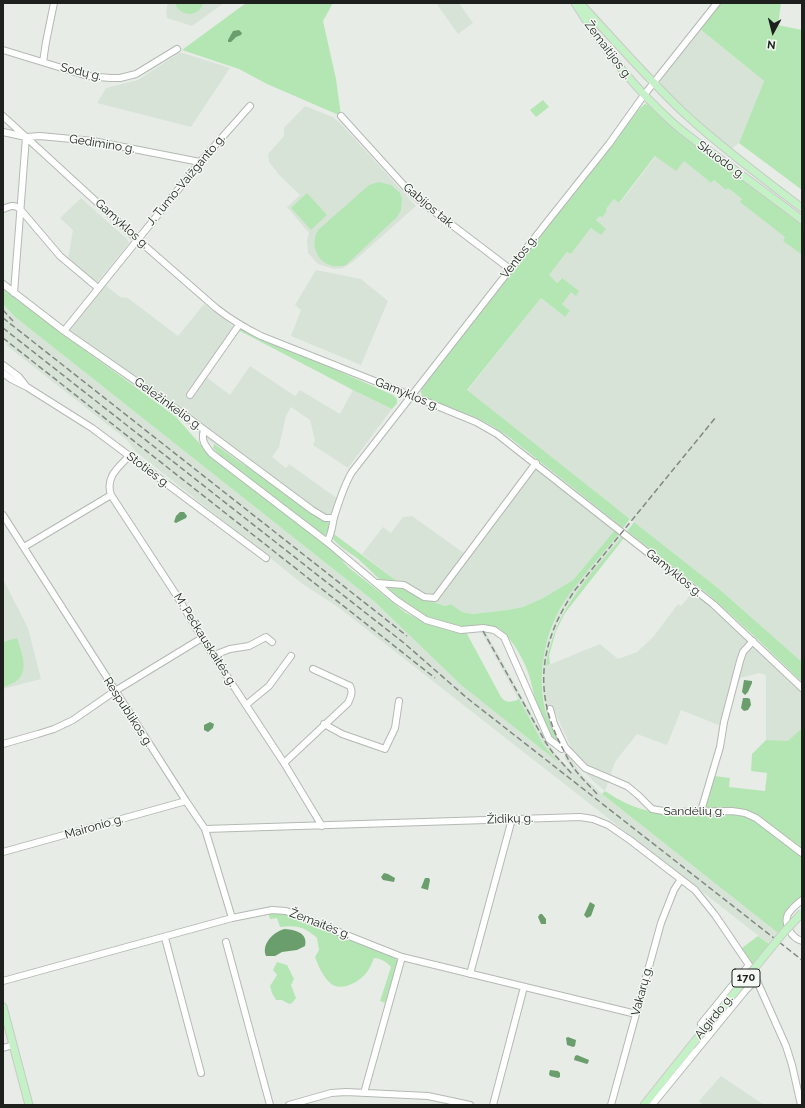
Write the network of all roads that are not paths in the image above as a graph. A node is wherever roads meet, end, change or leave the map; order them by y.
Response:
1 (54, 3) edge
2 (575, 3) edge
3 (580, 3) edge
4 (717, 3) edge
5 (177, 49) dead end
6 (3, 50) edge
7 (43, 62) junction
8 (654, 83) junction
9 (644, 95) junction
10 (250, 106) dead end
11 (3, 116) edge
12 (341, 116) dead end
13 (3, 132) edge
14 (26, 137) junction
15 (200, 162) junction
16 (802, 208) edge
17 (3, 209) edge
18 (20, 209) junction
19 (802, 220) edge
20 (137, 239) junction
21 (510, 269) junction
22 (3, 284) edge
23 (98, 288) junction
24 (14, 293) junction
25 (239, 325) junction
26 (64, 331) junction
27 (3, 365) edge
28 (3, 373) edge
29 (28, 387) junction
30 (190, 395) dead end
31 (412, 396) junction
32 (204, 430) junction
33 (129, 456) junction
34 (536, 463) junction
35 (111, 495) junction
36 (3, 515) edge
37 (334, 518) junction
38 (6, 525) edge
39 (327, 542) junction
40 (24, 547) junction
41 (266, 558) dead end
42 (377, 583) junction
43 (202, 638) junction
44 (753, 641) junction
45 (272, 642) dead end
46 (214, 655) junction
47 (291, 656) dead end
48 (313, 669) dead end
49 (802, 688) edge
50 (115, 691) junction
51 (399, 701) dead end
52 (246, 706) junction
53 (550, 709) dead end
54 (324, 724) junction
55 (3, 744) edge
56 (565, 747) junction
57 (284, 763) junction
58 (186, 801) junction
59 (701, 811) junction
60 (512, 819) junction
61 (322, 826) junction
62 (205, 830) junction
63 (3, 852) edge
64 (802, 853) edge
65 (680, 879) junction
66 (802, 900) edge
67 (802, 912) edge
68 (232, 918) junction
69 (165, 938) junction
70 (802, 941) edge
71 (226, 942) dead end
72 (402, 957) junction
73 (751, 967) junction
74 (470, 974) junction
75 (757, 981) junction
76 (3, 982) edge
77 (524, 987) junction
78 (3, 1008) edge
79 (636, 1014) junction
80 (701, 1024) dead end
81 (13, 1045) junction
82 (3, 1048) edge
83 (201, 1073) dead end
84 (364, 1093) junction
85 (29, 1105) edge
86 (270, 1105) edge
87 (289, 1105) edge
88 (470, 1105) edge
89 (492, 1105) edge
90 (611, 1105) edge
91 (644, 1105) edge
92 (652, 1105) edge
93 (802, 1105) edge

1 - 7 street
2 - 9 main road, Žemaitijos g.
3 - 8 main road, Žemaitijos g.
4 - 8 street, Ventos g.
5 - 7 street, Sodų g.
6 - 7 street, Sodų g.
8 - 9 street, Ventos g.
8 - 16 main road, Skuodo g.
9 - 19 main road, Skuodo g.
9 - 21 street, Ventos g.
10 - 15 street, J. Tumo-Vaižganto g.
11 - 14 street, Gamyklos g.
12 - 21 street, Gabijos tak.
13 - 14 street, Gedimino g.
14 - 15 street, Gedimino g.
14 - 18 street
14 - 20 street, Gamyklos g.
15 - 20 street, J. Tumo-Vaižganto g.
17 - 18 street
18 - 23 street
18 - 24 street
20 - 23 street, J. Tumo-Vaižganto g.
20 - 25 street, Gamyklos g.
21 - 31 street, Ventos g.
22 - 24 street, Geležinkelio g.
23 - 26 street, J. Tumo-Vaižganto g.
24 - 26 street, Geležinkelio g.
25 - 30 street
25 - 31 street, Gamyklos g.
26 - 32 street, Geležinkelio g.
27 - 29 street, Stoties g.
28 - 29 street, Stoties g.
29 - 33 street, Stoties g.
31 - 34 street, Gamyklos g.
31 - 37 street, Ventos g.
32 - 37 street, Geležinkelio g.
32 - 39 street
33 - 35 street
33 - 41 street, Stoties g.
34 - 42 street
34 - 44 street, Gamyklos g.
35 - 40 street
35 - 43 street, M. Pečkauskaitės g.
36 - 38 street, Respublikos g.
37 - 39 street, Ventos g.
38 - 40 street, Respublikos g.
39 - 42 street
40 - 50 street, Respublikos g.
42 - 56 street
43 - 46 street, M. Pečkauskaitės g.
43 - 50 street
44 - 49 street, Gamyklos g.
44 - 59 street
45 - 46 street
46 - 52 street, M. Pečkauskaitės g.
47 - 52 street
48 - 54 street
50 - 55 street
50 - 58 street, Respublikos g.
51 - 54 street
52 - 57 street, M. Pečkauskaitės g.
53 - 56 street, Sandėlių g.
54 - 57 street
56 - 59 street, Sandėlių g.
57 - 61 street, M. Pečkauskaitės g.
58 - 62 street, Respublikos g.
58 - 63 street, Maironio g.
59 - 64 street, Sandėlių g.
60 - 61 street, Židikų g.
60 - 65 street, Židikų g.
60 - 74 street
61 - 62 street, Židikų g.
62 - 68 street, Respublikos g.
65 - 73 street, Židikų g.
65 - 79 street, Vakarų g.
66 - 70 street
67 - 91 main road, Algirdo g. / 170, bridge
68 - 69 street, Žemaitės g.
68 - 72 street, Žemaitės g.
69 - 76 street, Žemaitės g.
69 - 83 street
71 - 86 street
72 - 74 street, Žemaitės g.
72 - 84 street
73 - 75 street, Židikų g.
73 - 80 street
74 - 77 street, Žemaitės g.
75 - 92 street
75 - 93 street, Židikų g.
77 - 79 street, Žemaitės g.
77 - 89 street
78 - 81 main road
79 - 90 street, Vakarų g.
81 - 82 street
81 - 85 main road
84 - 87 street
84 - 88 street

